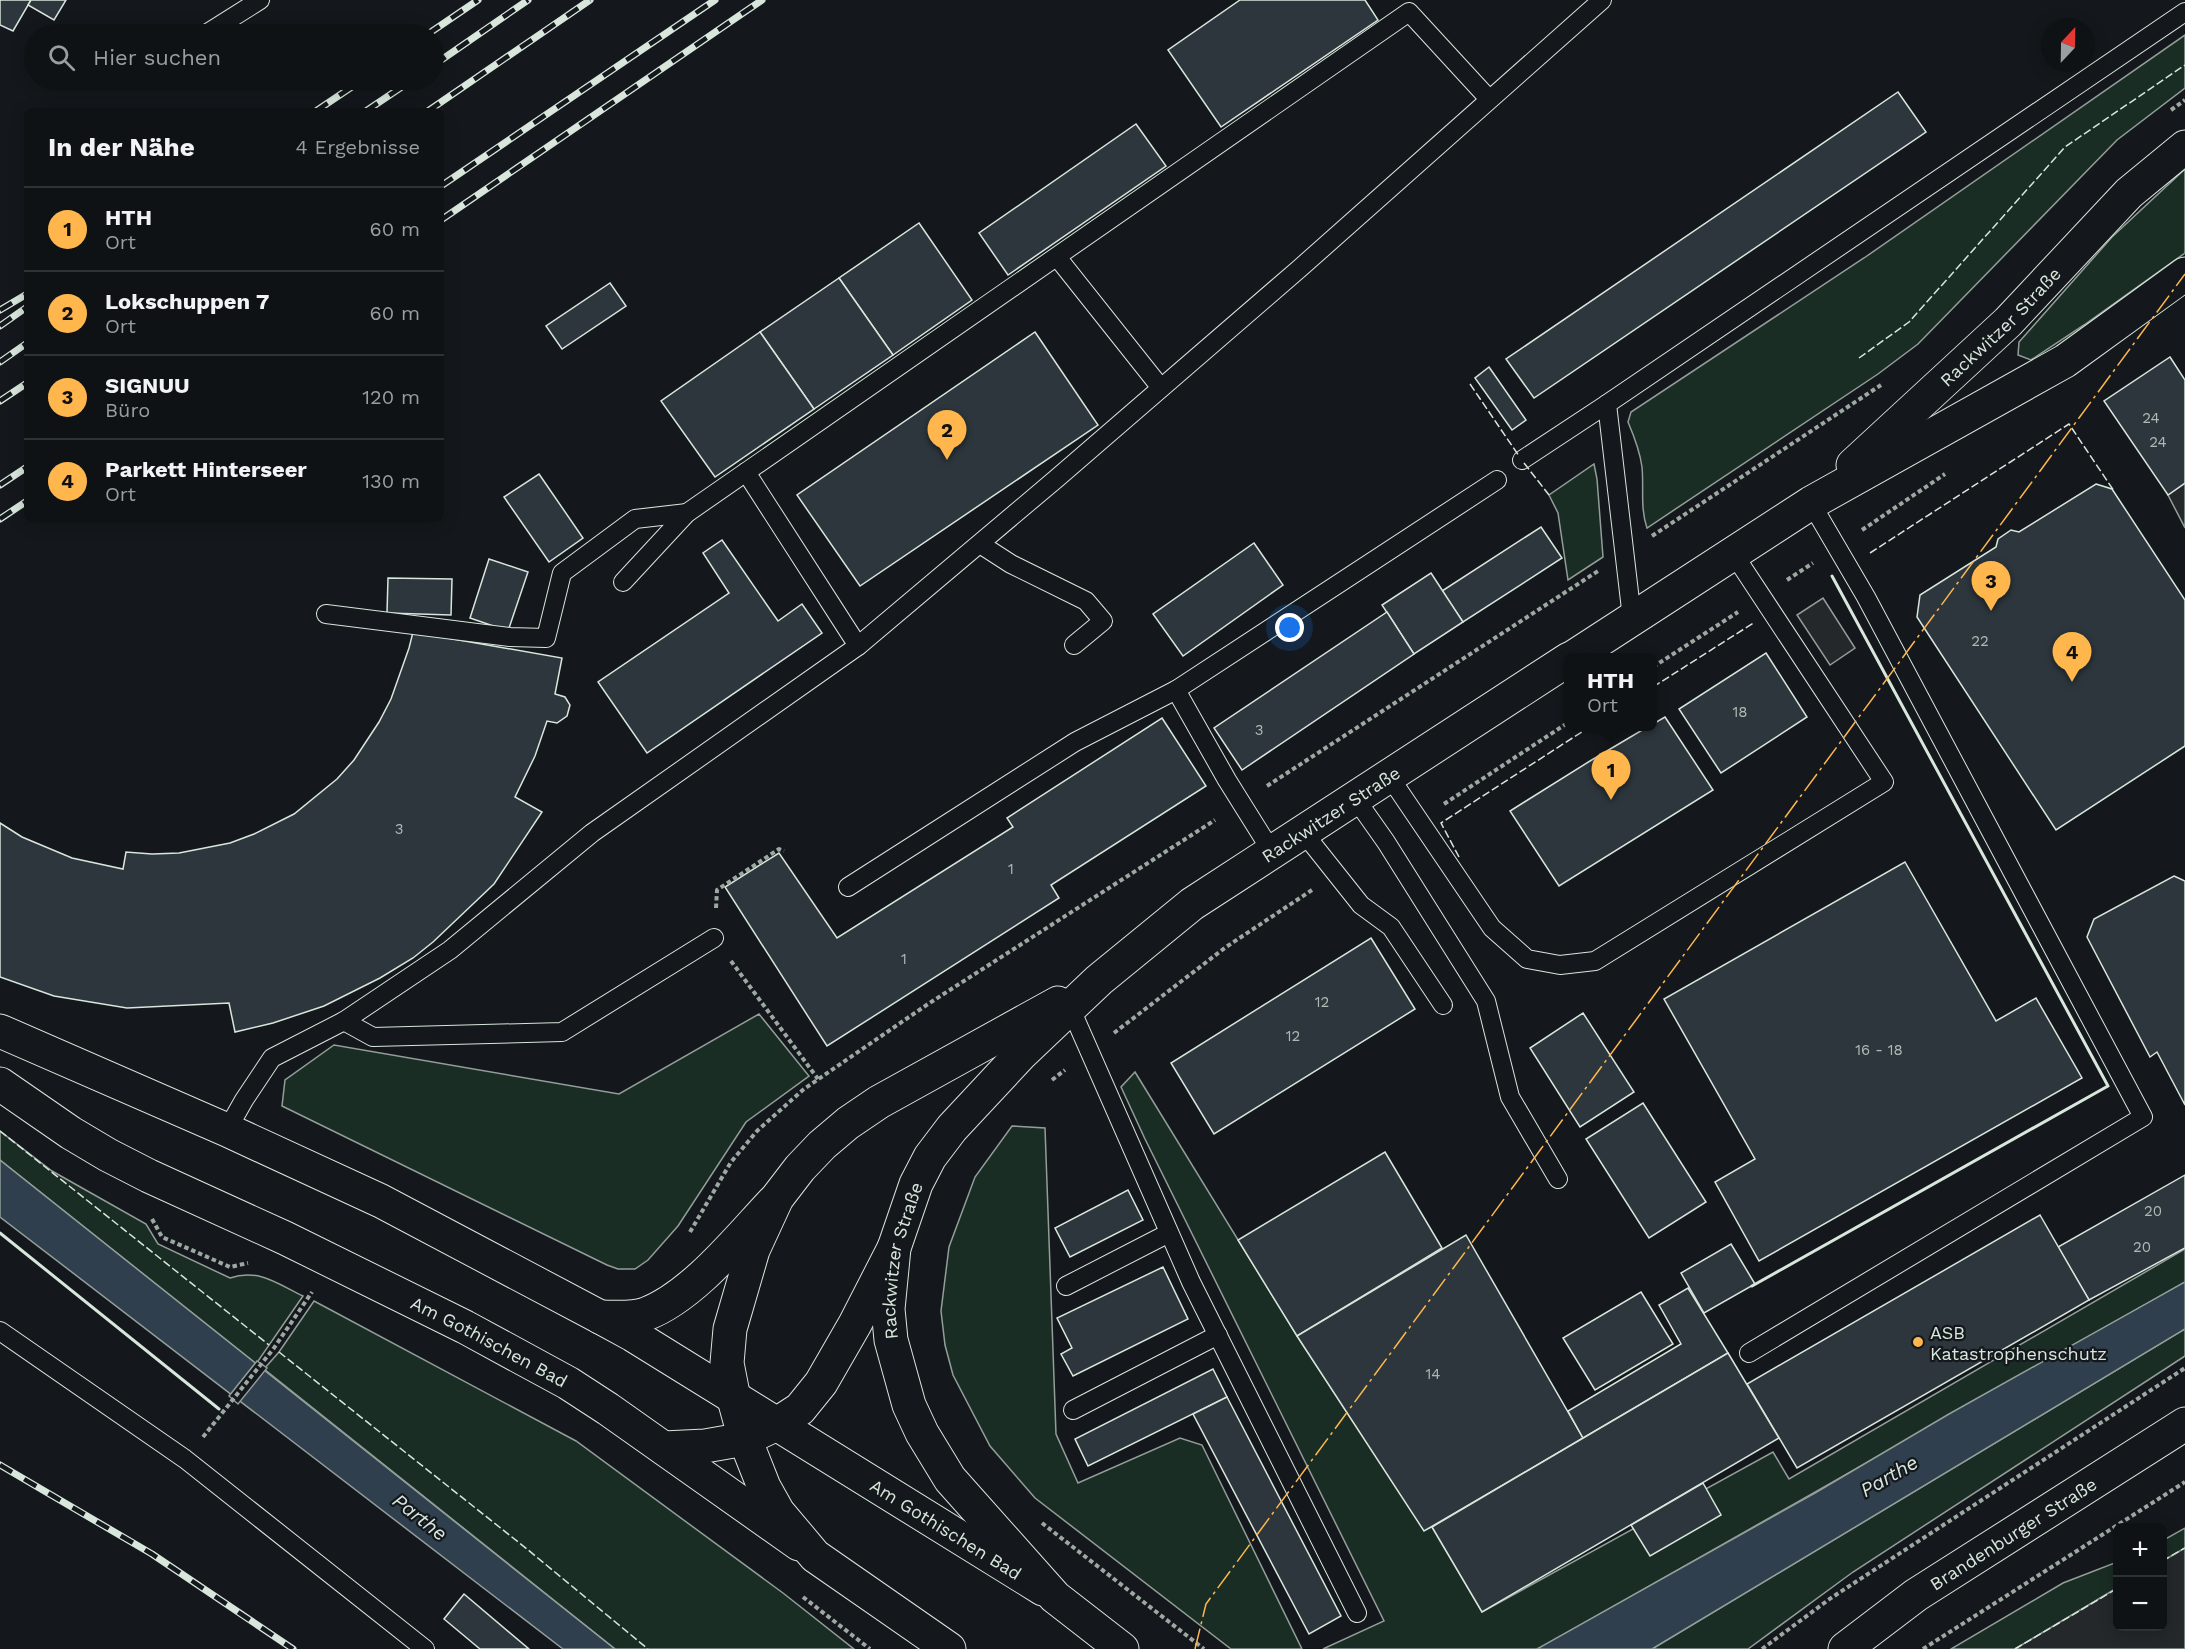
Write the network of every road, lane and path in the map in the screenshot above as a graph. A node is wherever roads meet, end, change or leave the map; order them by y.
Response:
1 (260, 0) edge
2 (1602, 0) edge
3 (2185, 12) edge
4 (222, 24) edge
5 (1489, 99) junction
6 (2185, 100) edge
7 (2168, 113) dead end
8 (2185, 147) edge
9 (1057, 257) junction
10 (2185, 274) edge
11 (1885, 381) dead end
12 (1161, 388) junction
13 (1606, 404) junction
14 (1522, 460) dead end
15 (746, 472) junction
16 (1947, 473) dead end
17 (1497, 480) dead end
18 (1812, 503) junction
19 (687, 513) junction
20 (980, 544) junction
21 (1838, 546) junction
22 (1733, 553) junction
23 (1623, 555) junction
24 (623, 582) dead end
25 (1762, 596) junction
26 (326, 614) dead end
27 (1632, 618) junction
28 (1074, 645) dead end
29 (858, 646) junction
30 (1578, 653) edge
31 (1564, 662) edge
32 (1657, 664) edge
33 (1176, 690) junction
34 (1564, 725) edge
35 (1389, 776) junction
36 (1355, 798) junction
37 (1241, 802) junction
38 (1418, 821) junction
39 (1303, 832) junction
40 (784, 851) dead end
41 (1272, 852) junction
42 (1336, 874) junction
43 (848, 887) dead end
44 (714, 938) junction
45 (1099, 980) junction
46 (1443, 1005) dead end
47 (1070, 1007) junction
48 (344, 1021) junction
49 (0, 1031) edge
50 (1090, 1051) junction
51 (818, 1079) junction
52 (0, 1084) edge
53 (1044, 1086) dead end
54 (227, 1130) junction
55 (1558, 1179) dead end
56 (777, 1197) junction
57 (1169, 1233) junction
58 (684, 1238) dead end
59 (894, 1248) junction
60 (1066, 1286) dead end
61 (315, 1288) dead end
62 (600, 1317) junction
63 (0, 1331) edge
64 (1218, 1335) junction
65 (1749, 1353) dead end
66 (2185, 1368) edge
67 (735, 1399) junction
68 (1073, 1410) dead end
69 (223, 1413) dead end
70 (777, 1424) junction
71 (2185, 1424) edge
72 (745, 1439) junction
73 (664, 1448) junction
74 (2185, 1482) edge
75 (1035, 1517) dead end
76 (815, 1556) junction
77 (1055, 1597) junction
78 (1357, 1613) dead end
79 (425, 1649) edge
80 (949, 1649) edge
81 (1122, 1649) edge
82 (1204, 1649) edge
83 (1762, 1649) edge
84 (1845, 1649) edge
85 (1923, 1649) edge

1 - 4 lane
2 - 5 lane
3 - 13 lane
5 - 9 lane
5 - 12 lane
6 - 7 path
8 - 18 main road, Rackwitzer Straße
9 - 12 lane
9 - 15 lane
10 - 18 main road, Rackwitzer Straße
11 - 23 path
12 - 20 lane
13 - 14 lane
13 - 23 lane
15 - 19 lane
15 - 29 lane
16 - 21 path
17 - 33 lane
18 - 21 lane
18 - 22 main road, Rackwitzer Straße
19 - 24 lane
19 - 26 lane
20 - 28 lane
20 - 29 lane
21 - 25 path
21 - 65 lane
22 - 25 lane
22 - 27 main road, Rackwitzer Straße
23 - 27 lane
23 - 37 path
25 - 32 path
25 - 38 lane
27 - 30 main road, Rackwitzer Straße
29 - 48 lane
31 - 35 main road, Rackwitzer Straße
33 - 37 lane
33 - 43 lane
34 - 38 path
35 - 36 main road, Rackwitzer Straße
35 - 38 lane
36 - 39 main road, Rackwitzer Straße
36 - 55 lane
37 - 41 lane
37 - 51 path
39 - 41 main road, Rackwitzer Straße
39 - 42 lane
40 - 44 path
41 - 45 main road, Rackwitzer Straße
42 - 46 lane
42 - 50 path
44 - 48 lane
44 - 51 path
45 - 47 main road, Rackwitzer Straße
45 - 56 main road, Rackwitzer Straße
47 - 50 lane
47 - 59 main road, Rackwitzer Straße
48 - 54 lane
49 - 54 main road, Am Gothischen Bad
50 - 53 path
50 - 57 lane
51 - 58 path
52 - 73 main road, Am Gothischen Bad
54 - 62 main road, Am Gothischen Bad
56 - 62 main road
56 - 67 main road, Rackwitzer Straße
57 - 60 lane
57 - 64 lane
59 - 70 main road
59 - 77 main road, Rackwitzer Straße
61 - 69 path
62 - 67 main road, Am Gothischen Bad
63 - 79 lane
64 - 68 lane
64 - 78 lane
66 - 83 path
67 - 70 main road, Am Gothischen Bad
67 - 72 main road
70 - 72 main road
70 - 77 main road, Am Gothischen Bad
71 - 84 main road, Brandenburger Straße
72 - 73 main road
72 - 76 main road
73 - 76 main road, Am Gothischen Bad
74 - 85 path
75 - 82 path
76 - 80 main road, Am Gothischen Bad
77 - 81 main road, Am Gothischen Bad

